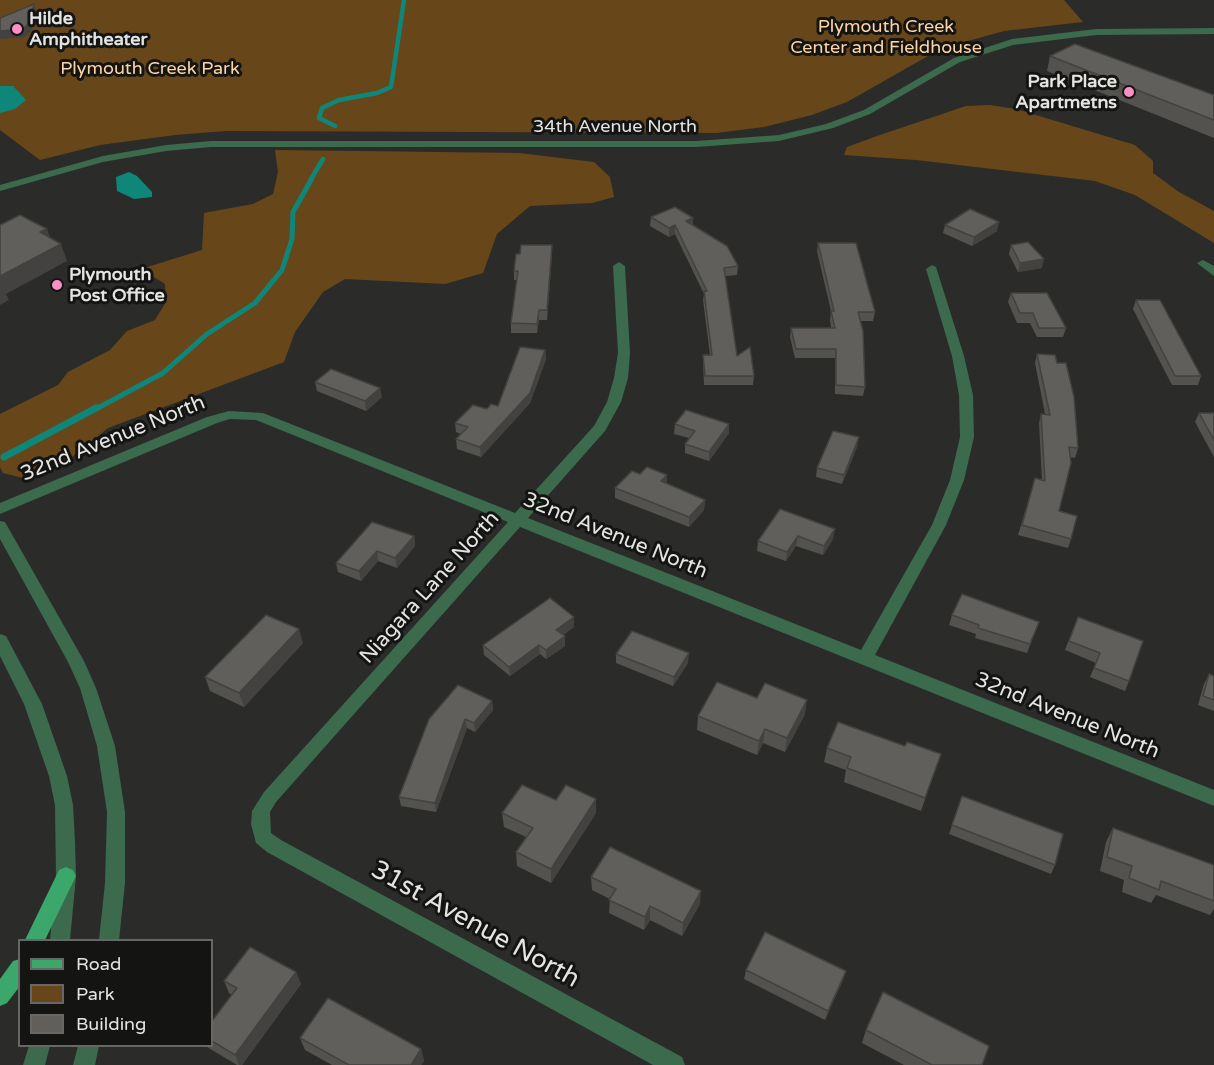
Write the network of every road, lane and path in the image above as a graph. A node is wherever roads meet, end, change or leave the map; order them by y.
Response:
1 (1214, 31) edge
2 (0, 188) edge
3 (1203, 264) dead end
4 (619, 266) dead end
5 (932, 269) dead end
6 (1214, 272) edge
7 (0, 509) edge
8 (518, 520) junction
9 (0, 526) edge
10 (0, 640) edge
11 (865, 658) junction
12 (1214, 798) edge
13 (260, 824) joint
14 (66, 876) junction
15 (35, 939) edge
16 (60, 939) edge
17 (109, 939) edge
18 (18, 971) edge
19 (0, 996) edge
20 (40, 1047) edge
21 (89, 1047) edge
22 (34, 1065) edge
23 (84, 1065) edge
24 (674, 1065) edge

1 - 2 street, 34th Avenue North
3 - 6 street
4 - 8 street, Niagara Lane North
5 - 11 street
7 - 8 street, 32nd Avenue North
8 - 11 street, 32nd Avenue North
8 - 13 street, Niagara Lane North
9 - 17 street
10 - 14 street
11 - 12 street, 32nd Avenue North
13 - 24 street, 31st Avenue North
14 - 15 main road
14 - 16 street
18 - 19 main road
20 - 22 street
21 - 23 street

